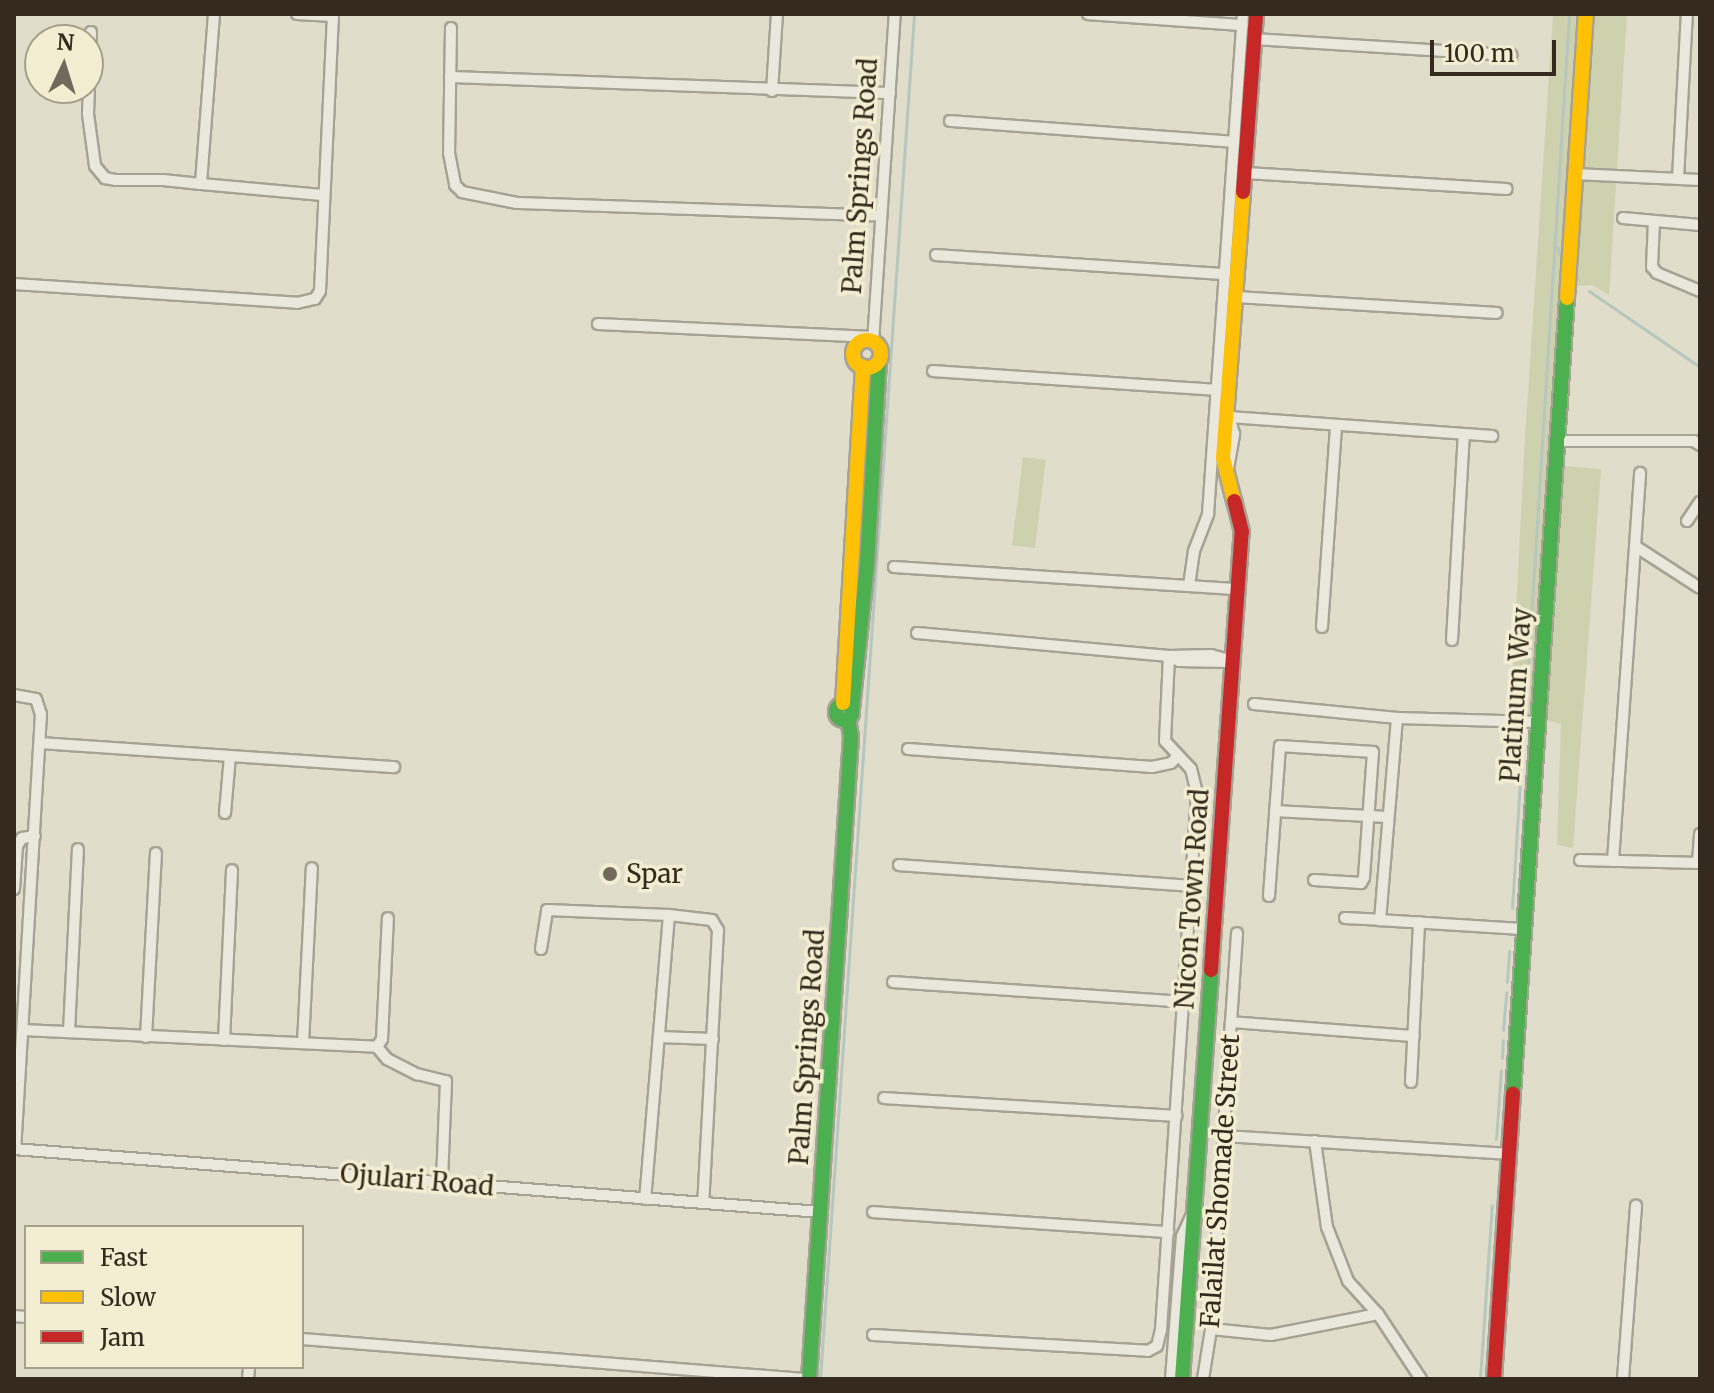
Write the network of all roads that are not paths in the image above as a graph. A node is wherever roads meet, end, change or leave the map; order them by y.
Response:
1 (214, 14) edge
2 (297, 14) edge
3 (777, 14) edge
4 (895, 14) edge
5 (1088, 14) edge
6 (1256, 14) edge
7 (1586, 14) edge
8 (1687, 14) edge
9 (333, 15) edge
10 (1243, 20) edge
11 (451, 28) dead end
12 (1255, 39) junction
13 (1512, 55) dead end
14 (450, 77) junction
15 (772, 91) junction
16 (890, 93) junction
17 (88, 104) edge
18 (950, 121) dead end
19 (1234, 142) junction
20 (1246, 173) junction
21 (1575, 174) junction
22 (1678, 178) junction
23 (1700, 180) edge
24 (201, 184) junction
25 (1507, 189) dead end
26 (323, 195) junction
27 (881, 216) junction
28 (1623, 218) dead end
29 (1654, 221) junction
30 (1700, 225) edge
31 (936, 255) dead end
32 (1225, 274) junction
33 (14, 284) edge
34 (1700, 291) edge
35 (1237, 297) junction
36 (1497, 313) dead end
37 (598, 324) dead end
38 (873, 340) junction
39 (879, 362) junction
40 (863, 367) junction
41 (933, 371) dead end
42 (1217, 390) junction
43 (1229, 417) junction
44 (1336, 425) junction
45 (1464, 434) junction
46 (1492, 436) dead end
47 (1557, 441) junction
48 (1700, 445) edge
49 (1640, 473) dead end
50 (1700, 502) edge
51 (1687, 521) dead end
52 (1635, 546) junction
53 (894, 567) dead end
54 (1189, 586) junction
55 (1700, 588) edge
56 (1238, 589) junction
57 (1322, 627) dead end
58 (917, 633) dead end
59 (1452, 640) dead end
60 (1169, 656) junction
61 (1234, 661) junction
62 (14, 695) edge
63 (1254, 704) dead end
64 (848, 710) junction
65 (1397, 718) junction
66 (1538, 722) junction
67 (41, 743) junction
68 (908, 749) dead end
69 (230, 756) junction
70 (1178, 756) junction
71 (394, 767) dead end
72 (1275, 811) junction
73 (225, 813) dead end
74 (1387, 817) junction
75 (1369, 818) junction
76 (1700, 834) edge
77 (35, 836) junction
78 (78, 849) dead end
79 (156, 853) dead end
80 (1580, 860) dead end
81 (1613, 861) junction
82 (1699, 863) edge
83 (899, 865) dead end
84 (312, 868) dead end
85 (232, 870) dead end
86 (1314, 880) dead end
87 (1191, 886) junction
88 (14, 889) edge
89 (1269, 896) dead end
90 (669, 915) junction
91 (388, 918) dead end
92 (1345, 918) dead end
93 (1380, 920) junction
94 (1419, 922) junction
95 (1525, 929) junction
96 (1237, 933) dead end
97 (541, 949) dead end
98 (893, 982) dead end
99 (1183, 1002) junction
100 (1231, 1022) junction
101 (23, 1030) junction
102 (69, 1032) junction
103 (1413, 1036) junction
104 (146, 1037) junction
105 (659, 1037) junction
106 (713, 1039) junction
107 (224, 1040) junction
108 (303, 1043) junction
109 (377, 1047) junction
110 (1411, 1082) dead end
111 (884, 1098) dead end
112 (1176, 1116) junction
113 (1225, 1136) junction
114 (1315, 1141) junction
115 (15, 1149) edge
116 (1509, 1154) junction
117 (442, 1182) junction
118 (645, 1199) junction
119 (703, 1203) junction
120 (1636, 1205) dead end
121 (820, 1212) junction
122 (873, 1212) dead end
123 (1168, 1232) junction
124 (1184, 1264) junction
125 (1378, 1314) junction
126 (1211, 1329) junction
127 (873, 1335) dead end
128 (304, 1339) edge
129 (806, 1379) edge
130 (1171, 1379) edge
131 (1182, 1379) edge
132 (1203, 1379) edge
133 (1421, 1379) edge
134 (1494, 1379) edge
135 (1623, 1379) edge

1 - 24 street
2 - 9 street
3 - 15 street
4 - 16 street, Palm Springs Road
5 - 10 street
6 - 12 street, Nicon Town Road
7 - 21 street, Platinum Way
8 - 22 street
9 - 26 street
10 - 19 street
11 - 14 street
12 - 13 street
12 - 20 street, Nicon Town Road
14 - 15 street
14 - 27 street
15 - 16 street
16 - 27 street, Palm Springs Road
17 - 24 street
18 - 19 street
19 - 32 street
20 - 25 street
20 - 35 street, Nicon Town Road
21 - 22 street
21 - 47 street, Platinum Way
22 - 23 street
24 - 26 street
26 - 33 street
27 - 38 street, Palm Springs Road
28 - 29 street
29 - 30 street
29 - 34 street
31 - 32 street
32 - 42 street
35 - 36 street
35 - 43 street, Nicon Town Road
37 - 38 street
38 - 39 street
38 - 40 street
39 - 40 street
39 - 64 street
40 - 64 street
41 - 42 street
42 - 54 street
43 - 44 street
43 - 56 street, Nicon Town Road
44 - 45 street
44 - 57 street
45 - 46 street
45 - 59 street
47 - 48 street
47 - 66 street, Platinum Way
49 - 52 street
50 - 51 street
52 - 55 street
52 - 81 street
53 - 54 street
54 - 56 street
56 - 61 street, Nicon Town Road
58 - 60 street
60 - 61 street
60 - 70 street
61 - 124 street, Nicon Town Road
62 - 67 street
63 - 65 street
64 - 121 street, Palm Springs Road
65 - 66 street
65 - 74 street
66 - 95 street, Platinum Way
67 - 69 street
67 - 77 street
68 - 70 street
69 - 71 street
69 - 73 street
70 - 87 street
72 - 75 street
72 - 75 street
72 - 89 street
74 - 75 street
74 - 93 street
75 - 86 street
76 - 82 street
77 - 88 street
77 - 101 street
78 - 102 street
79 - 104 street
80 - 81 street
81 - 82 street
83 - 87 street
84 - 108 street
85 - 107 street
87 - 99 street
90 - 97 street
90 - 105 street
90 - 106 street
91 - 109 street
92 - 93 street
93 - 94 street
94 - 95 street
94 - 103 street
95 - 116 street, Platinum Way
96 - 100 street
98 - 99 street
99 - 112 street
100 - 103 street, Falailat Shomade Street
100 - 113 street, Falailat Shomade Street
101 - 102 street
101 - 115 street
102 - 104 street
103 - 110 street
104 - 107 street
105 - 106 street
105 - 118 street
106 - 119 street
107 - 108 street
108 - 109 street
109 - 117 street
111 - 112 street
112 - 123 street
113 - 114 street
113 - 126 street, Falailat Shomade Street
114 - 116 street
114 - 125 street
115 - 117 street, Ojulari Road
116 - 134 street, Platinum Way
117 - 118 street, Ojulari Road
118 - 119 street, Ojulari Road
119 - 121 street, Ojulari Road
120 - 135 street
121 - 129 street, Palm Springs Road
122 - 123 street
123 - 127 street
124 - 130 street, Nicon Town Road
124 - 131 street, Nicon Town Road
125 - 126 street
125 - 133 street
126 - 132 street, Falailat Shomade Street
128 - 129 street

